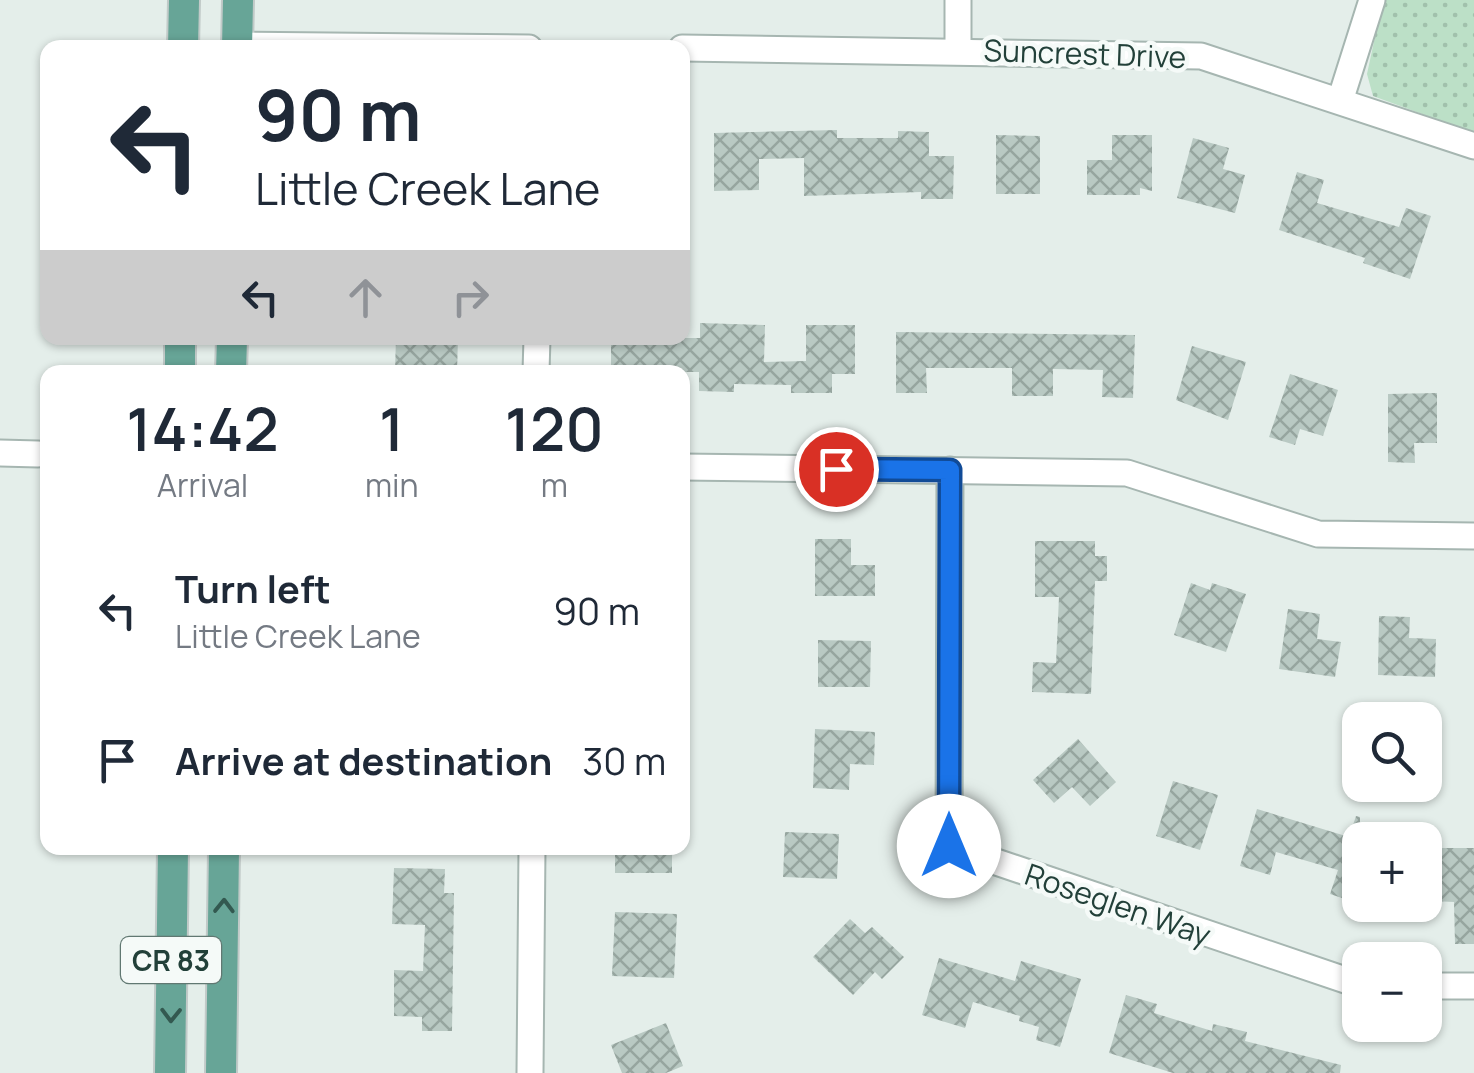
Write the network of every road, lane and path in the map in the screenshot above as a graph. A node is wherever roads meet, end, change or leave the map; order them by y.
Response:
1 (184, 0) edge
2 (238, 0) edge
3 (958, 0) edge
4 (1372, 0) edge
5 (183, 40) edge
6 (237, 40) edge
7 (690, 48) edge
8 (958, 49) junction
9 (1340, 101) junction
10 (1474, 146) edge
11 (0, 454) edge
12 (38, 454) dead end
13 (690, 467) edge
14 (950, 470) junction
15 (1474, 536) edge
16 (173, 855) edge
17 (224, 855) edge
18 (532, 855) edge
19 (1342, 979) edge
20 (1442, 986) edge
21 (1474, 986) edge
22 (170, 1073) edge
23 (222, 1073) edge
24 (530, 1073) edge

1 - 5 main road
2 - 6 main road
3 - 8 street
4 - 9 street
7 - 8 street, Suncrest Drive
8 - 9 street, Suncrest Drive
9 - 10 street, Suncrest Drive
11 - 12 street
13 - 14 street
14 - 15 street
14 - 19 street, Roseglen Way
16 -> 22 main road, CR 83
23 -> 17 main road, CR 83
18 - 24 street
20 - 21 street

